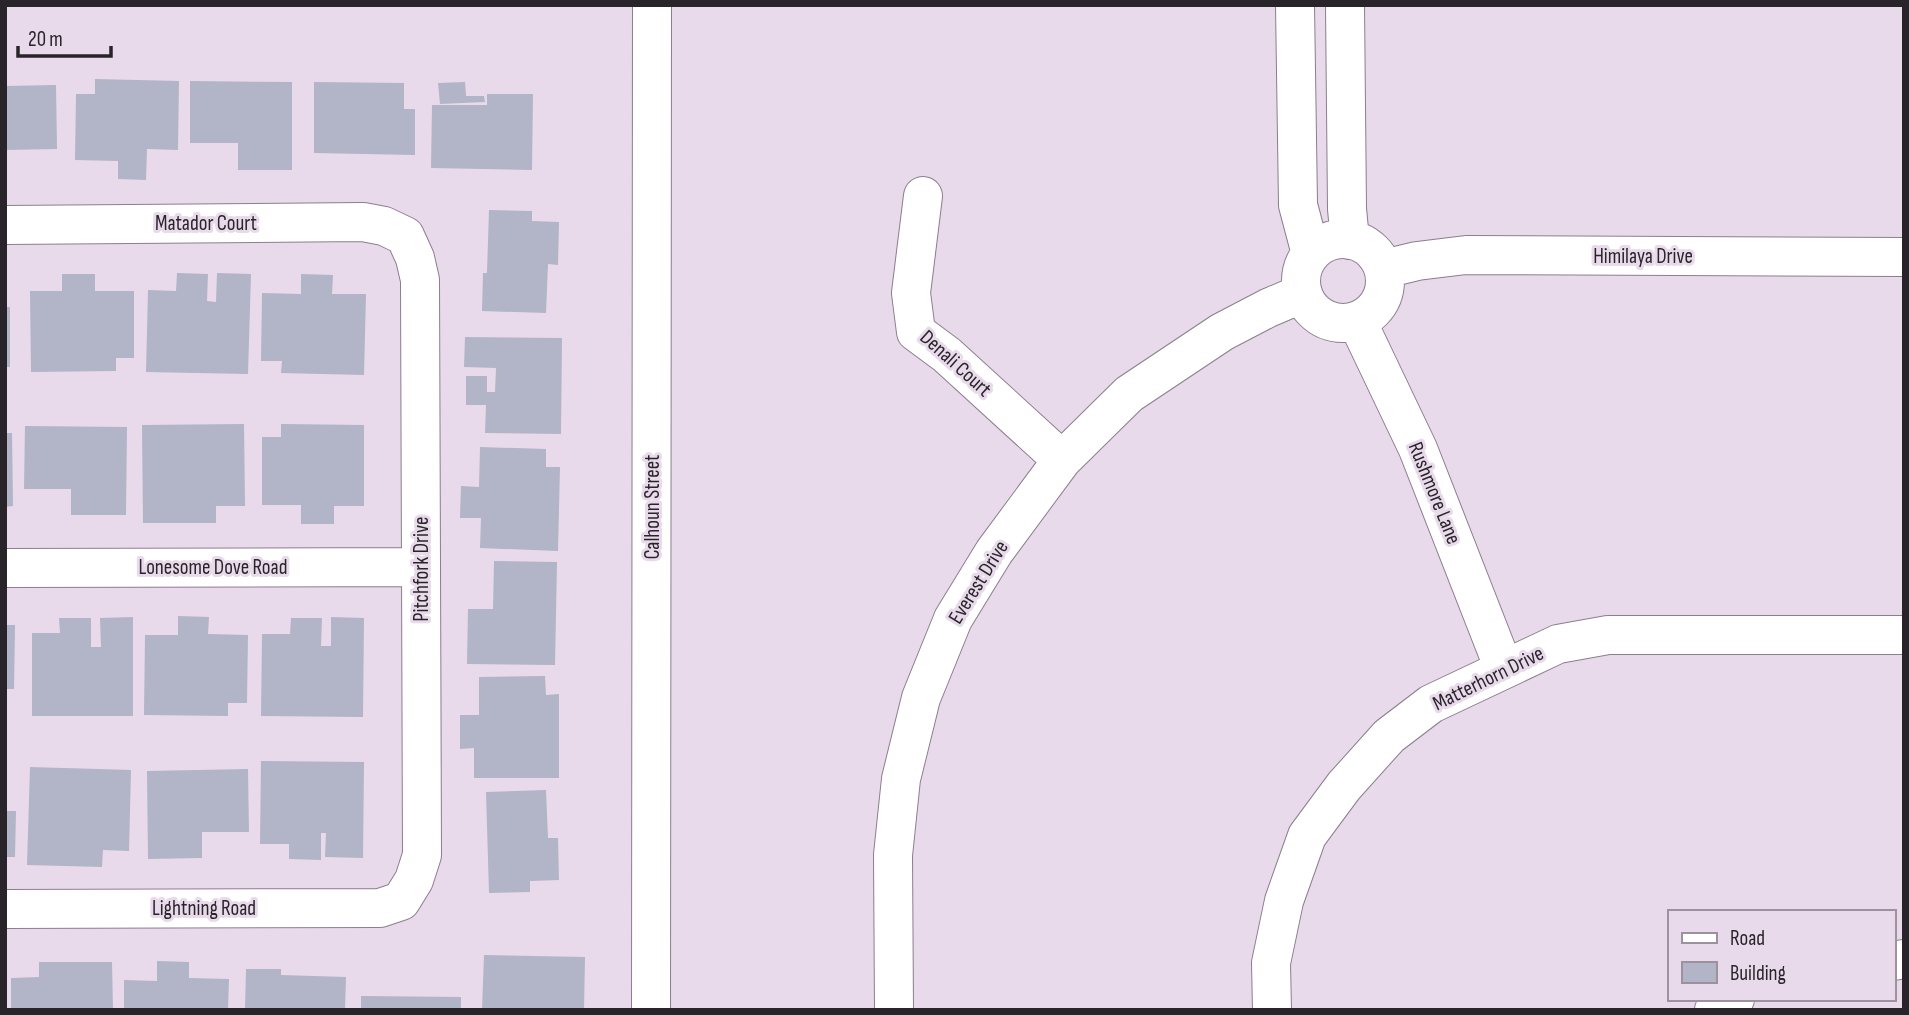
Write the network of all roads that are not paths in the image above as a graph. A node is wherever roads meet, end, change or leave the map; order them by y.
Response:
1 (652, 5) edge
2 (1296, 5) edge
3 (1345, 5) edge
4 (1346, 122) junction
5 (1297, 124) junction
6 (923, 196) dead end
7 (5, 225) edge
8 (405, 236) joint
9 (1350, 240) junction
10 (1311, 254) junction
11 (1904, 257) edge
12 (1384, 269) junction
13 (1303, 293) junction
14 (1357, 321) junction
15 (1062, 460) junction
16 (421, 567) junction
17 (5, 568) edge
18 (1904, 635) edge
19 (1504, 669) junction
20 (401, 901) joint
21 (5, 909) edge
22 (1731, 1001) edge
23 (651, 1010) edge
24 (894, 1010) edge
25 (1272, 1010) edge
26 (1714, 1010) edge

1 - 23 street, Calhoun Street
2 - 5 street
3 - 4 street
4 - 5 street
4 - 9 street
5 - 10 street
6 - 15 street, Denali Court
7 - 8 street, Matador Court
8 - 16 street, Pitchfork Drive
9 - 10 street
9 - 12 street
10 - 13 street
11 - 12 street, Himilaya Drive
12 - 14 street
13 - 14 street
13 - 15 street, Everest Drive
14 - 19 street, Rushmore Lane
15 - 24 street, Everest Drive
16 - 17 street, Lonesome Dove Road
16 - 20 street, Pitchfork Drive
18 - 19 street, Matterhorn Drive
19 - 25 street, Matterhorn Drive
20 - 21 street, Lightning Road
22 - 26 street

